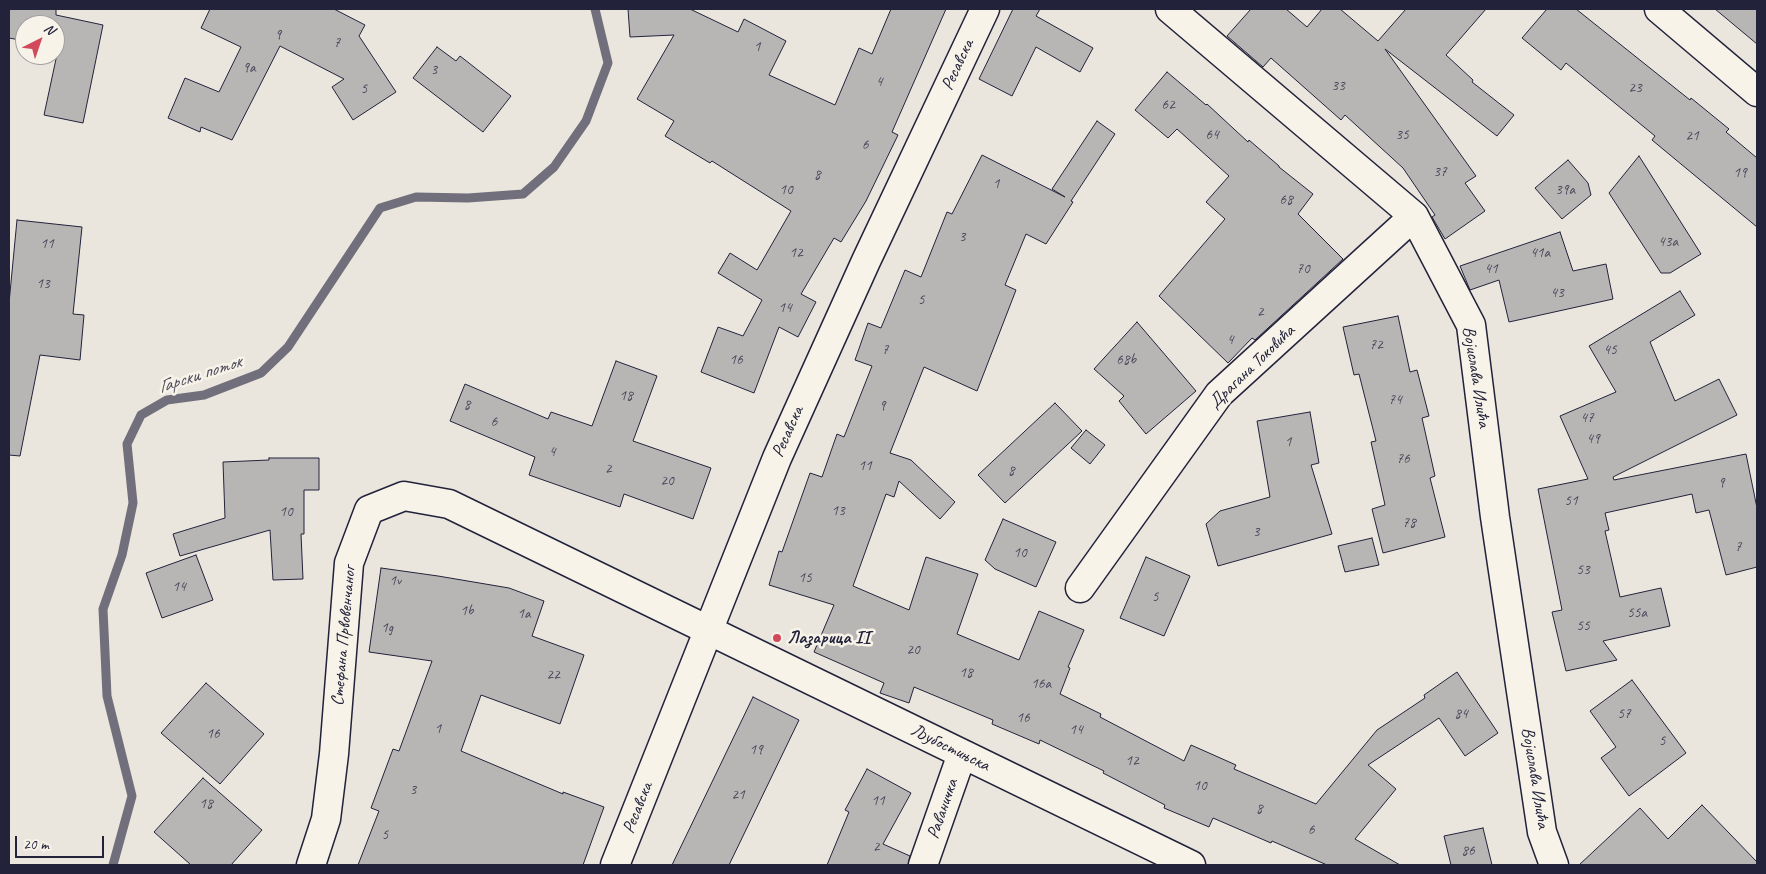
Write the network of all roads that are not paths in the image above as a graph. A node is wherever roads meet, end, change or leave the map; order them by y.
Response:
1 (984, 9) edge
2 (1170, 9) edge
3 (1660, 9) edge
4 (1757, 92) edge
5 (1414, 216) junction
6 (1080, 588) dead end
7 (709, 630) junction
8 (962, 754) junction
9 (311, 865) edge
10 (615, 865) edge
11 (924, 865) edge
12 (1190, 865) edge
13 (1554, 865) edge

1 - 7 street, Ресавска
2 - 5 street, Војислава Илића
3 - 4 street
5 - 6 street, Драгана Токовића
5 - 13 street, Војислава Илића
7 - 8 street, Љубостињска
7 - 9 street, Стефана Првовенчаног
7 - 10 street, Ресавска
8 - 11 street, Раваничка
8 - 12 street, Љубостињска

